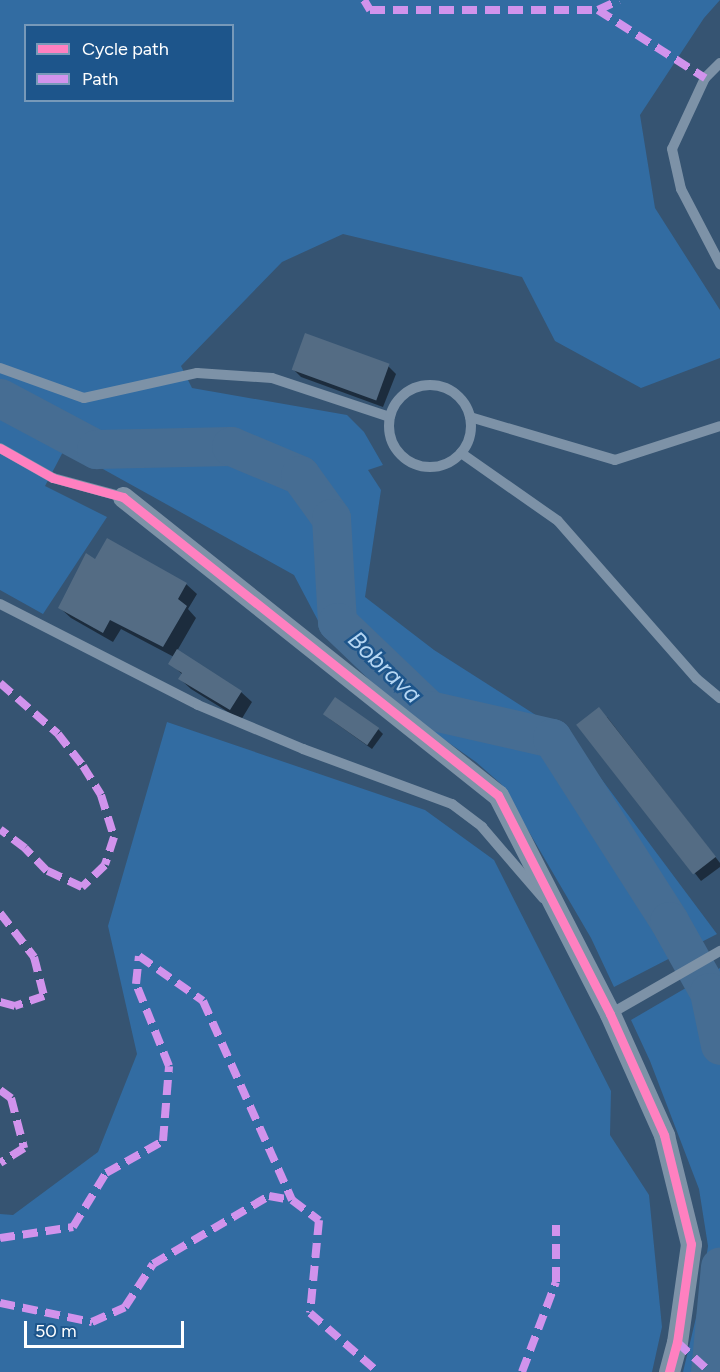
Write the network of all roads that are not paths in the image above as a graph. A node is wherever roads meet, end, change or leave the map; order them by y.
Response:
1 (720, 63) edge
2 (720, 264) edge
3 (0, 368) edge
4 (390, 417) junction
5 (470, 417) junction
6 (720, 426) edge
7 (0, 448) edge
8 (460, 453) junction
9 (123, 497) joint
10 (0, 604) edge
11 (720, 698) edge
12 (561, 918) junction
13 (720, 951) edge
14 (610, 1014) junction
15 (669, 1372) edge

1 - 2 lane
3 - 4 lane
4 - 5 lane
4 - 8 lane
5 - 6 lane
5 - 8 lane
7 - 9 lane
8 - 11 lane
9 - 12 street
10 - 12 lane
12 - 14 street
13 - 14 lane
14 - 15 street

